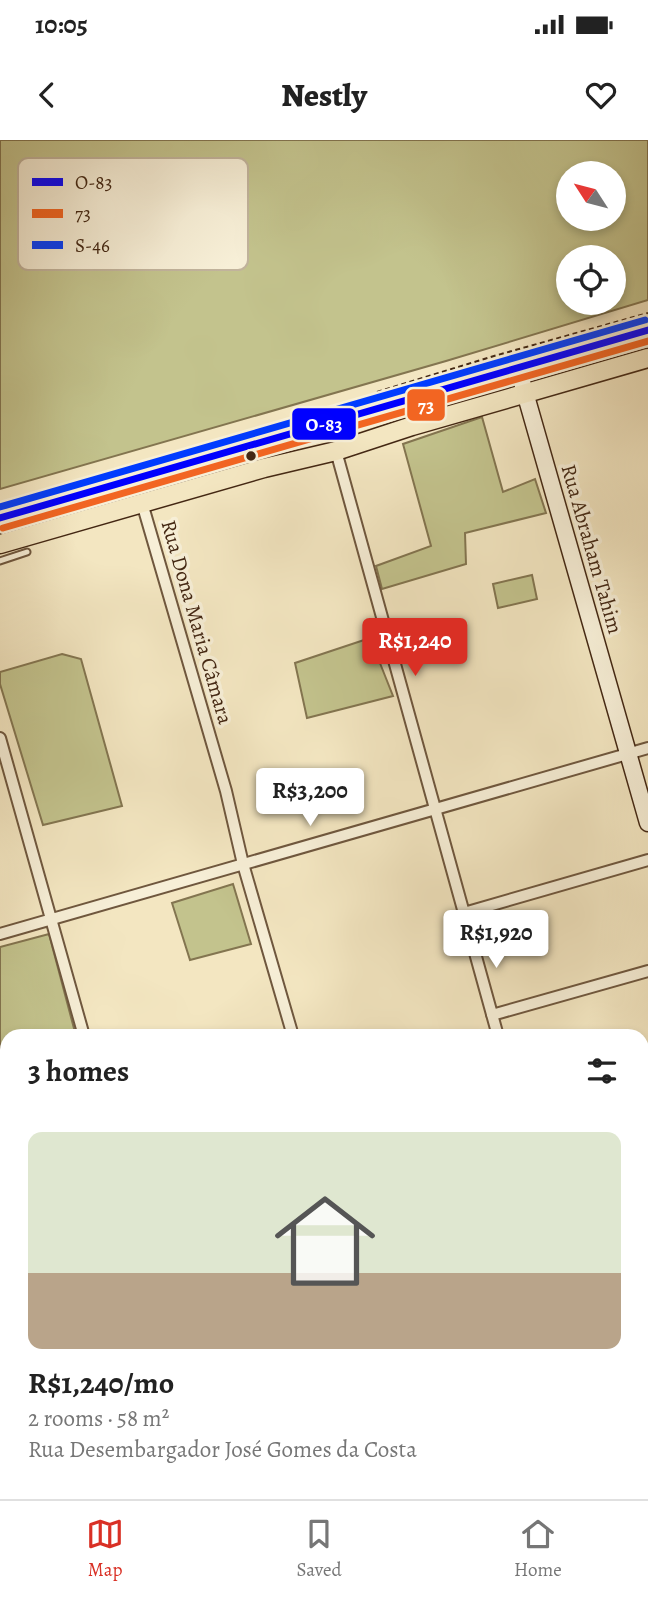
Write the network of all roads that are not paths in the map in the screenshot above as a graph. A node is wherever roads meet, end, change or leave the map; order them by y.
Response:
1 (648, 330) edge
2 (648, 344) edge
3 (648, 357) edge
4 (518, 368) junction
5 (526, 394) junction
6 (336, 451) junction
7 (142, 503) junction
8 (0, 518) edge
9 (0, 544) edge
10 (27, 552) dead end
11 (0, 561) edge
12 (0, 738) edge
13 (648, 748) edge
14 (629, 754) junction
15 (435, 810) junction
16 (648, 823) edge
17 (648, 860) edge
18 (243, 863) junction
19 (464, 912) junction
20 (52, 918) junction
21 (0, 934) edge
22 (648, 971) edge
23 (492, 1015) junction
24 (82, 1029) edge
25 (291, 1029) edge
26 (496, 1029) edge

1 - 4 main road
2 - 3 main road
3 - 5 main road
4 - 5 main road, Rua Abraham Tahim
4 - 8 main road
5 - 6 main road
5 - 14 main road, Rua Abraham Tahim
6 - 7 main road
6 - 15 street
7 - 9 main road
7 - 18 street, Rua Dona Maria Câmara
10 - 11 lane
12 - 20 street
13 - 14 street
14 - 15 street
14 - 16 main road, Rua Abraham Tahim
15 - 18 street
15 - 19 street
17 - 19 street
18 - 20 street
18 - 25 street, Rua Dona Maria Câmara
19 - 23 street
20 - 21 street
20 - 24 street
22 - 23 street
23 - 26 street

